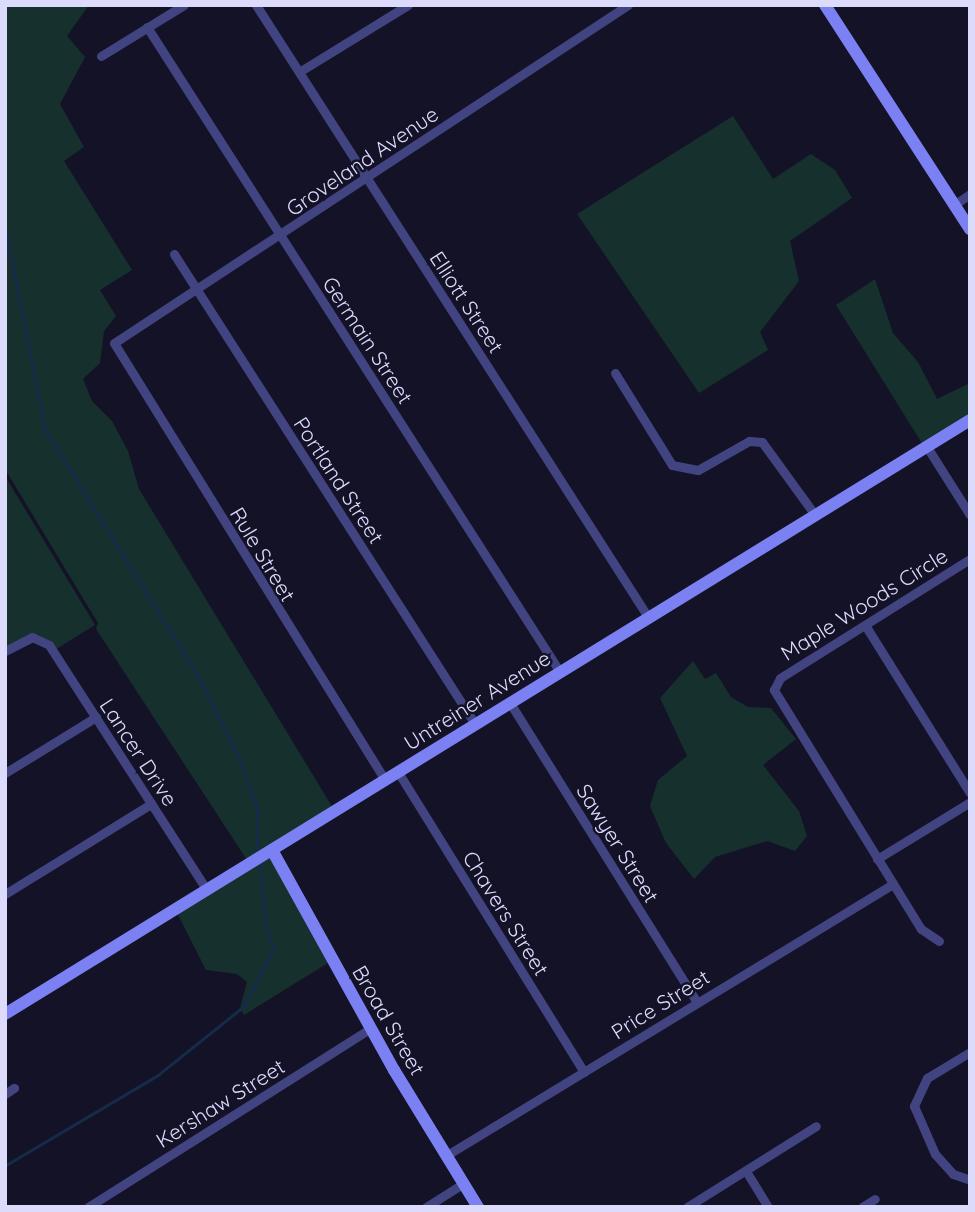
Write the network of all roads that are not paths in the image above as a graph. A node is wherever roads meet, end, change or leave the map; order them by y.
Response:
1 (184, 5) edge
2 (256, 5) edge
3 (408, 5) edge
4 (628, 5) edge
5 (825, 5) edge
6 (147, 27) junction
7 (101, 56) dead end
8 (299, 72) junction
9 (368, 180) junction
10 (970, 194) edge
11 (954, 205) junction
12 (970, 229) edge
13 (281, 236) junction
14 (174, 254) dead end
15 (197, 290) junction
16 (114, 343) joint
17 (615, 373) dead end
18 (970, 420) edge
19 (927, 447) junction
20 (970, 514) edge
21 (815, 515) junction
22 (970, 559) edge
23 (649, 617) junction
24 (865, 625) junction
25 (5, 651) edge
26 (560, 672) junction
27 (510, 703) junction
28 (96, 717) junction
29 (475, 724) junction
30 (398, 772) junction
31 (5, 773) edge
32 (385, 780) junction
33 (970, 793) edge
34 (970, 802) edge
35 (151, 804) junction
36 (272, 850) junction
37 (877, 859) junction
38 (892, 884) junction
39 (206, 890) junction
40 (5, 894) edge
41 (939, 941) dead end
42 (697, 1002) junction
43 (5, 1014) edge
44 (370, 1029) junction
45 (970, 1052) edge
46 (584, 1072) junction
47 (816, 1126) dead end
48 (447, 1155) junction
49 (746, 1171) junction
50 (970, 1180) edge
51 (464, 1183) junction
52 (875, 1199) dead end
53 (88, 1207) edge
54 (426, 1207) edge
55 (478, 1207) edge
56 (687, 1207) edge
57 (768, 1207) edge
58 (862, 1207) edge

1 - 6 street
2 - 8 street, Elliott Street
3 - 8 street
4 - 9 street, Groveland Avenue
5 - 11 street
6 - 7 street
6 - 13 street, Germain Street
8 - 9 street, Elliott Street
9 - 13 street, Groveland Avenue
9 - 23 street, Elliott Street
10 - 11 street
11 - 12 street
13 - 15 street, Groveland Avenue
13 - 26 street, Germain Street
14 - 15 street, Portland Street
15 - 16 street, Groveland Avenue
15 - 29 street, Portland Street
16 - 32 street, Rule Street
17 - 21 street
18 - 19 street, Untreiner Avenue
19 - 20 street
19 - 21 street, Untreiner Avenue
21 - 23 street, Untreiner Avenue
22 - 24 street, Maple Woods Circle
23 - 26 street, Untreiner Avenue
24 - 33 street
24 - 37 street, Maple Woods Circle
25 - 28 street, Lancer Drive
26 - 27 street, Untreiner Avenue
27 - 29 street, Untreiner Avenue
27 - 42 street, Sawyer Street
28 - 31 street
28 - 35 street, Lancer Drive
29 - 30 street, Untreiner Avenue
30 - 32 street, Untreiner Avenue
30 - 46 street, Chavers Street
32 - 36 street, Untreiner Avenue
34 - 37 street
35 - 39 street, Lancer Drive
35 - 40 street
36 - 39 street, Untreiner Avenue
36 - 44 street, Broad Street
37 - 38 street, Maple Woods Circle
38 - 41 street, Maple Woods Circle
38 - 42 street, Price Street
39 - 43 street, Untreiner Avenue
42 - 46 street, Price Street
44 - 48 street, Broad Street
44 - 53 street, Kershaw Street
45 - 50 street
46 - 48 street, Price Street
47 - 49 street
48 - 51 street, Broad Street
49 - 56 street
49 - 57 street
51 - 54 street
51 - 55 street, Broad Street
52 - 58 street

